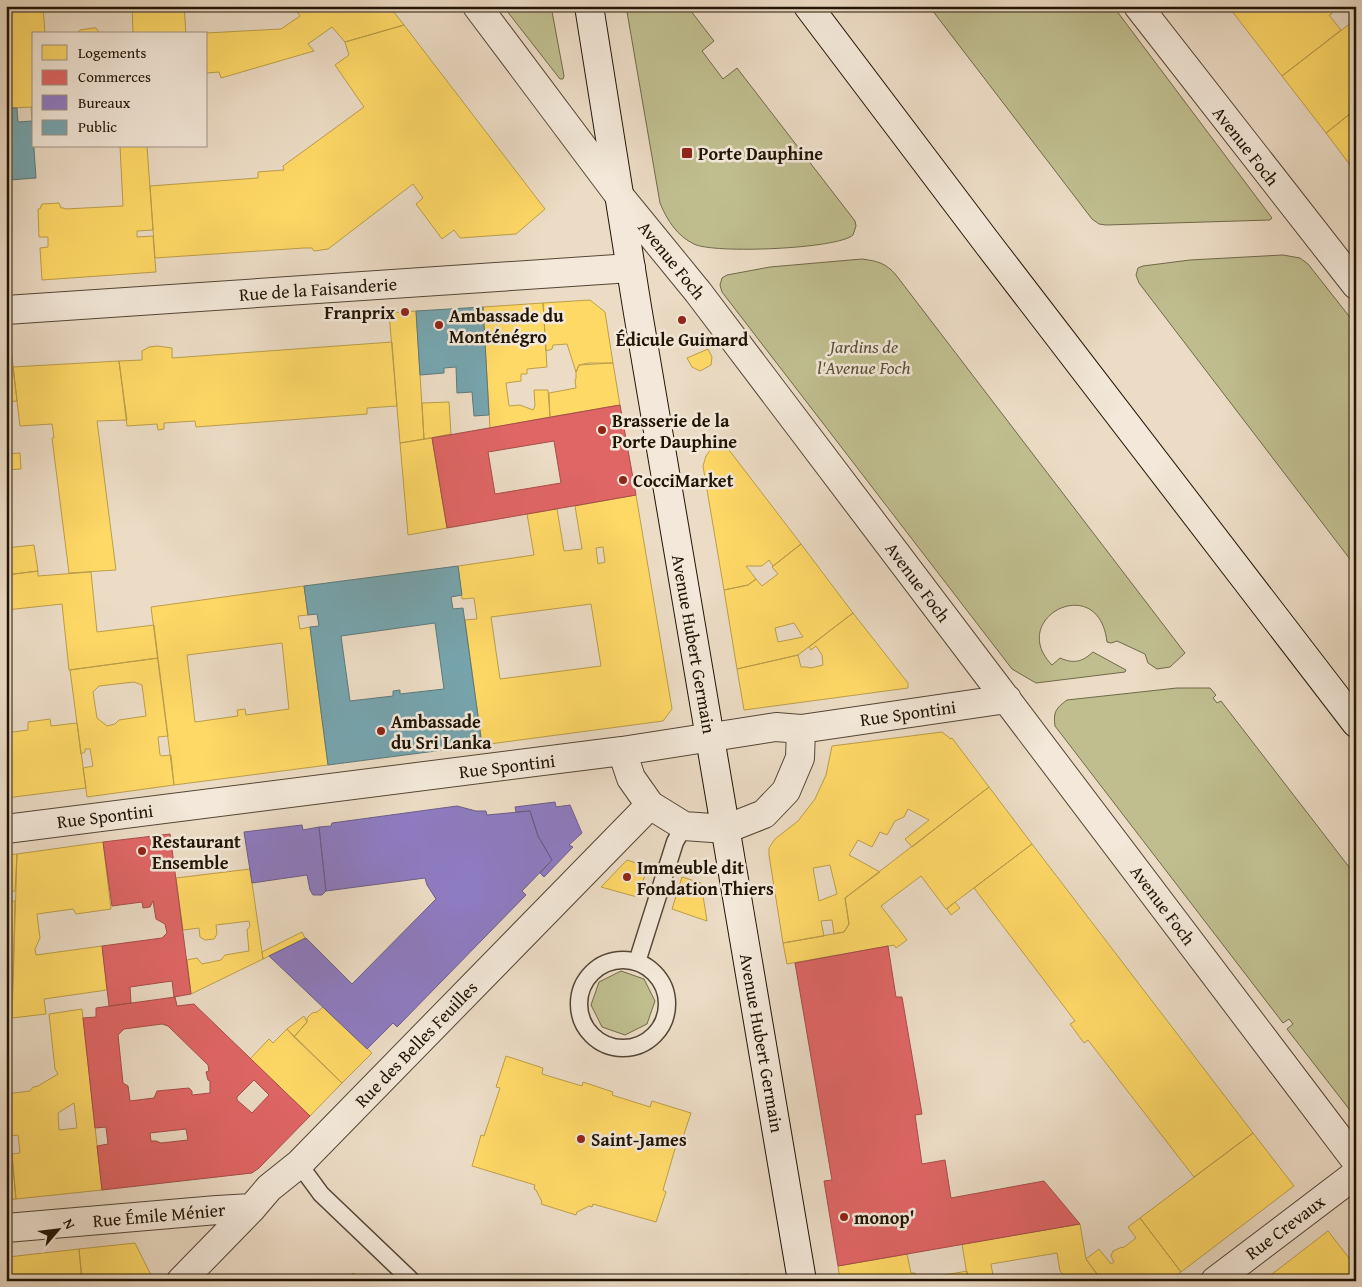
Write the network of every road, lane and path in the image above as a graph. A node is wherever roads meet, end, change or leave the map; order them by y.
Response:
1 (477, 6) edge
2 (588, 6) edge
3 (808, 6) edge
4 (1138, 6) edge
5 (618, 194) junction
6 (631, 268) junction
7 (1352, 272) edge
8 (6, 310) edge
9 (1007, 699) junction
10 (1356, 723) edge
11 (802, 729) junction
12 (710, 738) junction
13 (622, 751) junction
14 (650, 805) junction
15 (684, 826) junction
16 (6, 829) edge
17 (726, 829) junction
18 (637, 962) junction
19 (1356, 1161) edge
20 (299, 1164) junction
21 (1356, 1174) edge
22 (252, 1208) junction
23 (6, 1228) edge
24 (181, 1281) edge
25 (412, 1281) edge
26 (802, 1281) edge
27 (1215, 1281) edge

1 - 5 street, Avenue Foch
2 - 5 street, Avenue Hubert Germain
3 - 10 street
4 - 7 street, Avenue Foch
5 - 6 street, Avenue Hubert Germain
5 - 9 street, Avenue Foch
6 - 8 street, Rue de la Faisanderie
6 - 12 street, Avenue Hubert Germain
9 - 11 street, Rue Spontini
9 - 19 street, Avenue Foch
11 - 12 street, Rue Spontini
11 - 17 street
12 - 13 street, Rue Spontini
12 - 17 street, Avenue Hubert Germain
13 - 14 street
13 - 16 street, Rue Spontini
14 - 15 street
14 - 20 street, Rue des Belles Feuilles
15 - 17 street
15 - 18 lane
17 - 26 street, Avenue Hubert Germain
18 - 18 lane
20 - 22 street, Rue des Belles Feuilles
20 - 25 lane
21 - 27 street, Rue Crevaux
22 - 23 street, Rue Émile Ménier
22 - 24 street, Rue des Belles Feuilles

